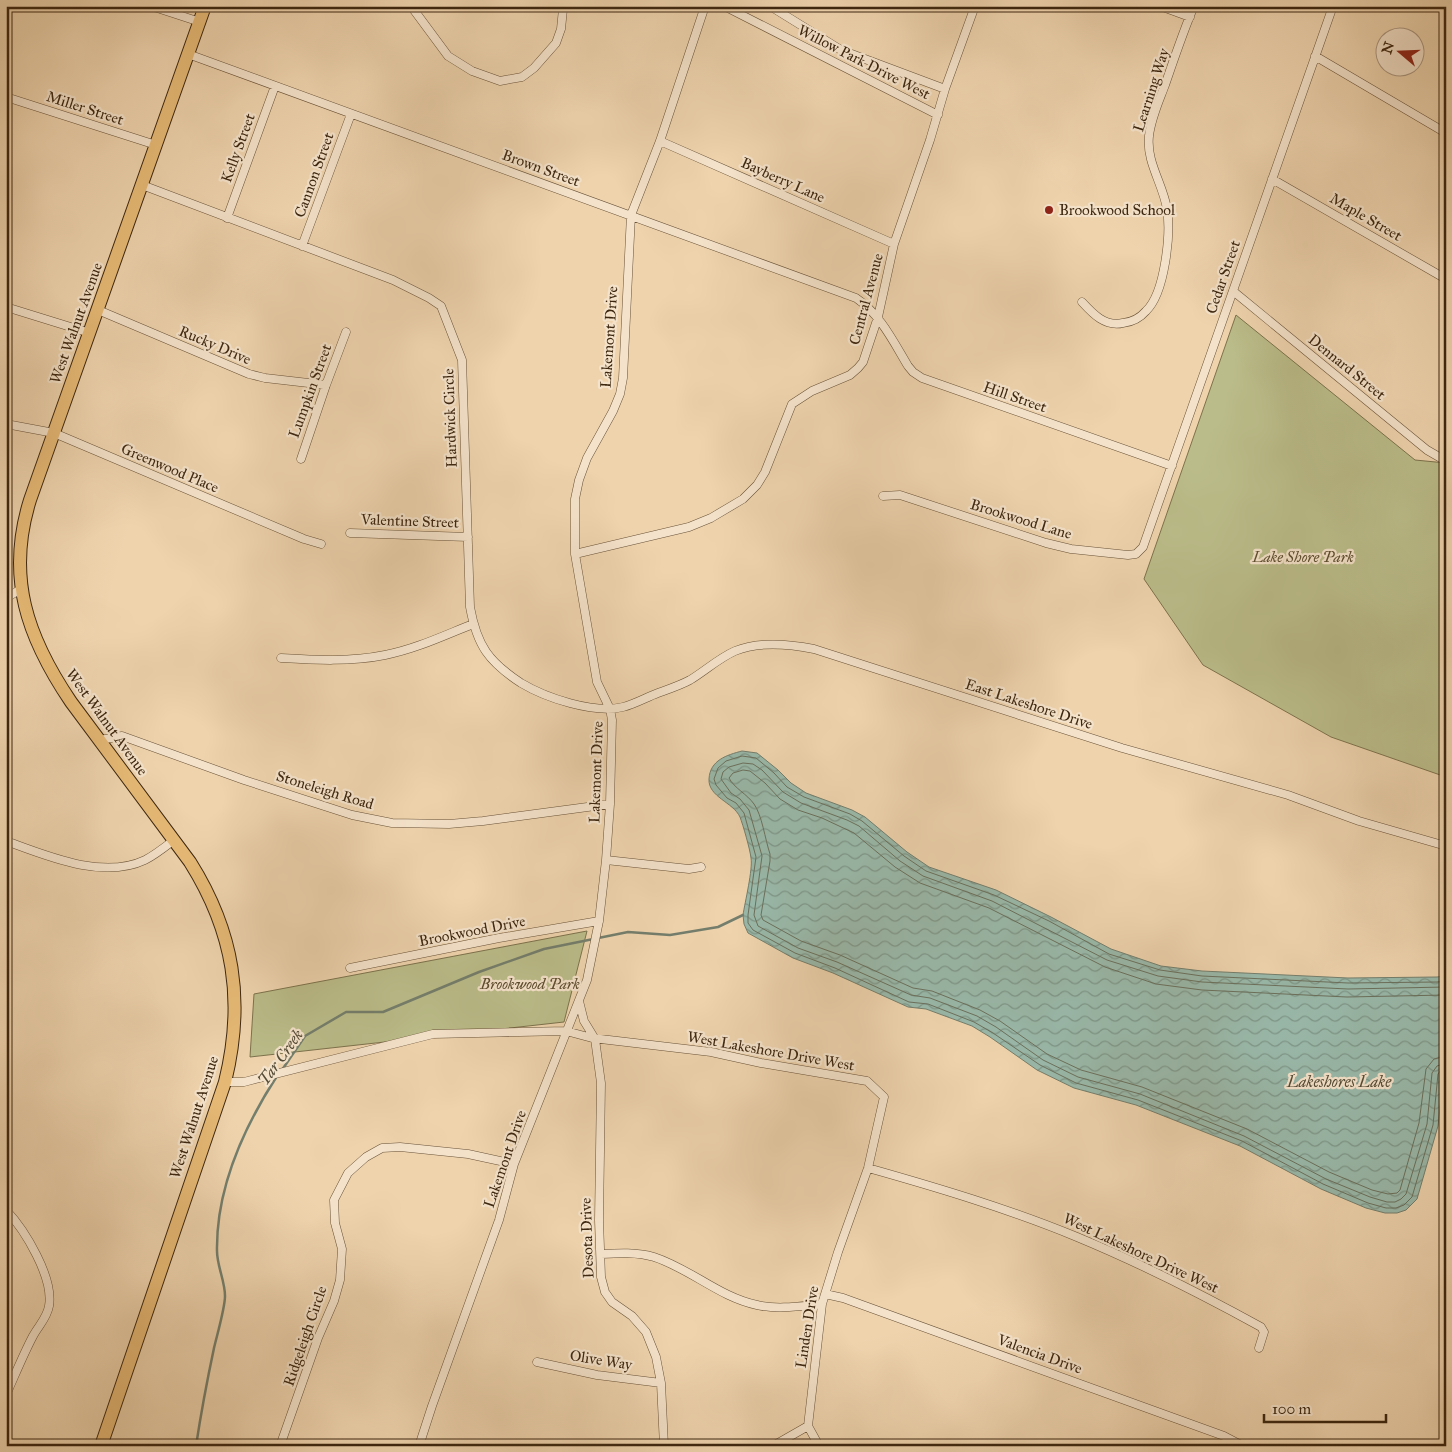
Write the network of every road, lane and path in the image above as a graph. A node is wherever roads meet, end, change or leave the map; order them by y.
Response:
1 (151, 6) edge
2 (206, 6) edge
3 (412, 6) edge
4 (562, 6) edge
5 (705, 6) edge
6 (724, 6) edge
7 (770, 6) edge
8 (975, 6) edge
9 (1160, 6) edge
10 (1194, 6) edge
11 (1333, 6) edge
12 (1190, 17) junction
13 (200, 22) junction
14 (188, 54) junction
15 (1315, 56) junction
16 (275, 86) junction
17 (945, 89) junction
18 (6, 97) edge
19 (351, 114) junction
20 (938, 115) junction
21 (1446, 133) edge
22 (660, 140) junction
23 (156, 145) junction
24 (1272, 179) junction
25 (142, 185) junction
26 (631, 215) junction
27 (227, 218) junction
28 (894, 244) junction
29 (302, 246) junction
30 (1446, 279) edge
31 (1233, 291) junction
32 (1082, 302) dead end
33 (6, 307) edge
34 (98, 310) junction
35 (878, 317) junction
36 (346, 332) dead end
37 (90, 333) junction
38 (326, 385) junction
39 (6, 424) edge
40 (54, 433) junction
41 (301, 459) dead end
42 (1446, 461) edge
43 (1172, 466) junction
44 (883, 496) dead end
45 (350, 533) dead end
46 (468, 537) junction
47 (321, 544) dead end
48 (576, 554) junction
49 (1136, 554) joint
50 (21, 589) junction
51 (6, 598) edge
52 (473, 624) junction
53 (281, 658) dead end
54 (610, 709) junction
55 (100, 740) junction
56 (610, 804) junction
57 (174, 840) junction
58 (6, 841) edge
59 (1446, 846) edge
60 (606, 860) junction
61 (701, 867) dead end
62 (600, 921) junction
63 (350, 968) dead end
64 (579, 998) junction
65 (566, 1031) junction
66 (595, 1039) junction
67 (225, 1082) junction
68 (514, 1164) junction
69 (868, 1168) junction
70 (6, 1210) edge
71 (601, 1254) junction
72 (825, 1294) junction
73 (822, 1304) junction
74 (1259, 1348) dead end
75 (537, 1362) dead end
76 (661, 1383) junction
77 (6, 1395) edge
78 (808, 1426) junction
79 (100, 1446) edge
80 (280, 1446) edge
81 (419, 1446) edge
82 (664, 1446) edge
83 (773, 1446) edge
84 (819, 1446) edge
85 (1243, 1446) edge

1 - 13 street
2 - 13 main road, West Walnut Avenue
3 - 4 street
5 - 22 street, Lakemont Drive
6 - 20 street, Willow Park Drive West
7 - 17 street
8 - 17 street, Central Avenue
9 - 12 street
10 - 12 street, Learning Way
11 - 15 street, Cedar Street
12 - 32 street, Learning Way
13 - 14 main road, West Walnut Avenue
14 - 16 street, Brown Street
14 - 23 main road, West Walnut Avenue
15 - 21 street
15 - 24 street, Cedar Street
16 - 19 street, Brown Street
16 - 27 street, Kelly Street
17 - 20 street, Central Avenue
18 - 23 street, Miller Street
19 - 26 street, Brown Street
19 - 29 street, Cannon Street
20 - 28 street, Central Avenue
22 - 26 street, Lakemont Drive
22 - 28 street, Bayberry Lane
23 - 25 main road, West Walnut Avenue
24 - 30 street, Maple Street
24 - 31 street, Cedar Street
25 - 27 street, Hardwick Circle
25 - 34 main road, West Walnut Avenue
26 - 35 street, Brown Street
26 - 48 street, Lakemont Drive
27 - 29 street, Hardwick Circle
28 - 35 street, Central Avenue
29 - 46 street, Hardwick Circle
31 - 42 street, Dennard Street
31 - 43 street, Cedar Street
33 - 37 street
34 - 37 main road, West Walnut Avenue
34 - 38 street, Rucky Drive
35 - 43 street, Hill Street
35 - 48 street, Central Avenue
36 - 38 street, Lumpkin Street
37 - 40 main road, West Walnut Avenue
38 - 41 street, Lumpkin Street
39 - 40 street, Greenwood Place
40 - 47 street, Greenwood Place
40 - 50 main road, West Walnut Avenue
43 - 49 street, Cedar Street
44 - 49 street, Brookwood Lane
45 - 46 street, Valentine Street
46 - 52 street, Hardwick Circle
48 - 54 street, Lakemont Drive
50 - 51 street
50 - 55 main road, West Walnut Avenue
52 - 53 street
52 - 54 street, Hardwick Circle
54 - 56 street, Lakemont Drive
54 - 59 street, East Lakeshore Drive
55 - 56 street, Stoneleigh Road
55 - 57 main road, West Walnut Avenue
56 - 60 street, Lakemont Drive
57 - 58 street
57 - 67 main road, West Walnut Avenue
60 - 61 street
60 - 62 street, Lakemont Drive
62 - 63 street, Brookwood Drive
62 - 64 street, Lakemont Drive
64 - 65 street, Lakemont Drive
64 - 66 street, Desota Drive
65 - 66 street, West Lakeshore Drive West
65 - 67 street, West Lakeshore Drive West
65 - 68 street, Lakemont Drive
66 - 69 street, West Lakeshore Drive West
66 - 71 street, Desota Drive
67 - 79 main road, West Walnut Avenue
68 - 80 street, Ridgeleigh Circle
68 - 81 street, Lakemont Drive
69 - 72 street, Linden Drive
69 - 74 street, West Lakeshore Drive West
70 - 77 street
71 - 73 street
71 - 76 street, Desota Drive
72 - 73 street, Linden Drive
72 - 85 street, Valencia Drive
73 - 78 street, Linden Drive
75 - 76 street, Olive Way
76 - 82 street, Desota Drive
78 - 83 street
78 - 84 street

